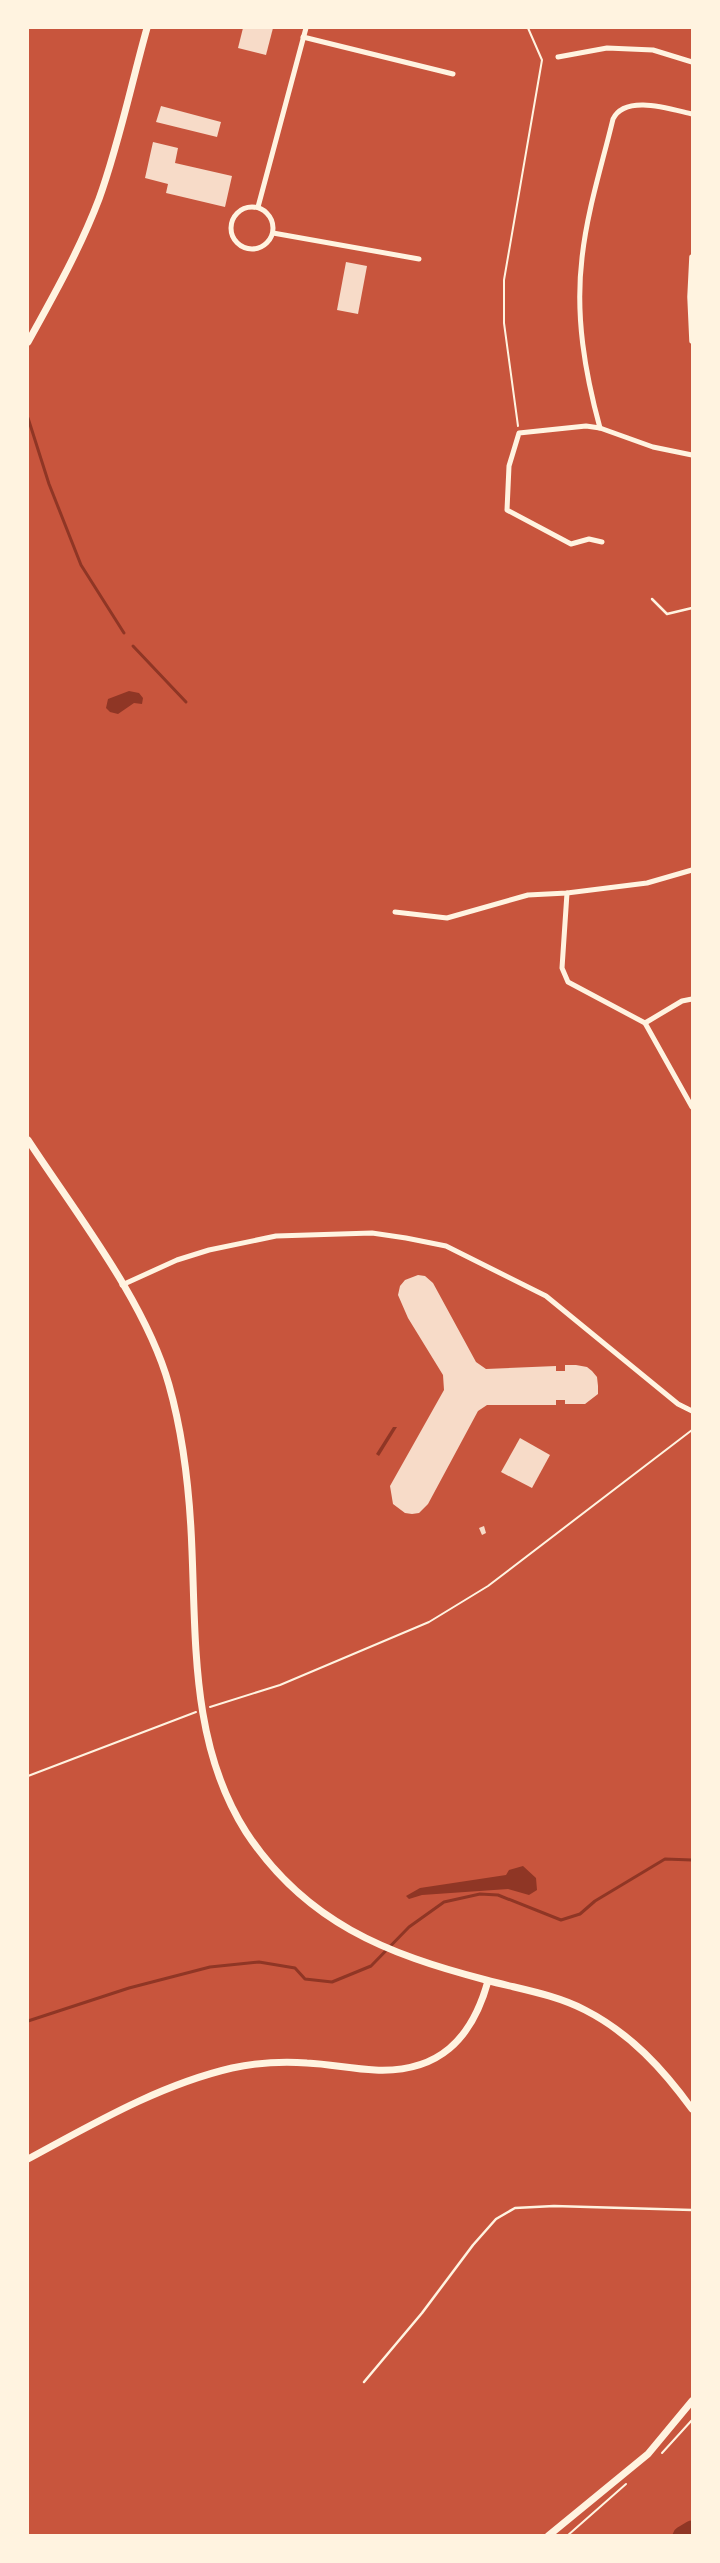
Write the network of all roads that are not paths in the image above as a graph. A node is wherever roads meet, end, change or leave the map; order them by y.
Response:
1 (147, 28) edge
2 (306, 28) edge
3 (303, 37) junction
4 (558, 57) dead end
5 (692, 62) edge
6 (453, 74) dead end
7 (692, 114) edge
8 (258, 207) junction
9 (273, 233) junction
10 (692, 257) edge
11 (419, 259) dead end
12 (692, 340) edge
13 (28, 342) edge
14 (600, 428) junction
15 (692, 455) edge
16 (602, 542) dead end
17 (652, 599) dead end
18 (692, 608) edge
19 (692, 870) edge
20 (567, 894) junction
21 (395, 912) dead end
22 (692, 999) edge
23 (645, 1023) junction
24 (692, 1107) edge
25 (28, 1140) edge
26 (122, 1285) junction
27 (692, 1411) edge
28 (488, 1981) junction
29 (692, 2109) edge
30 (28, 2159) edge
31 (692, 2210) edge
32 (364, 2382) dead end
33 (692, 2401) edge
34 (548, 2536) edge

1 - 13 main road
2 - 3 street
3 - 6 street
3 - 8 street
4 - 5 street
7 - 14 street
8 - 9 street
8 - 9 street
9 - 11 street
10 - 12 street
14 - 15 street
14 - 16 street
17 - 18 lane
19 - 20 street
20 - 21 street
20 - 23 street
22 - 23 street
23 - 24 street
25 - 26 main road
26 - 27 street
26 - 28 main road
28 - 29 main road
28 - 30 main road
31 - 32 lane
33 - 34 main road

